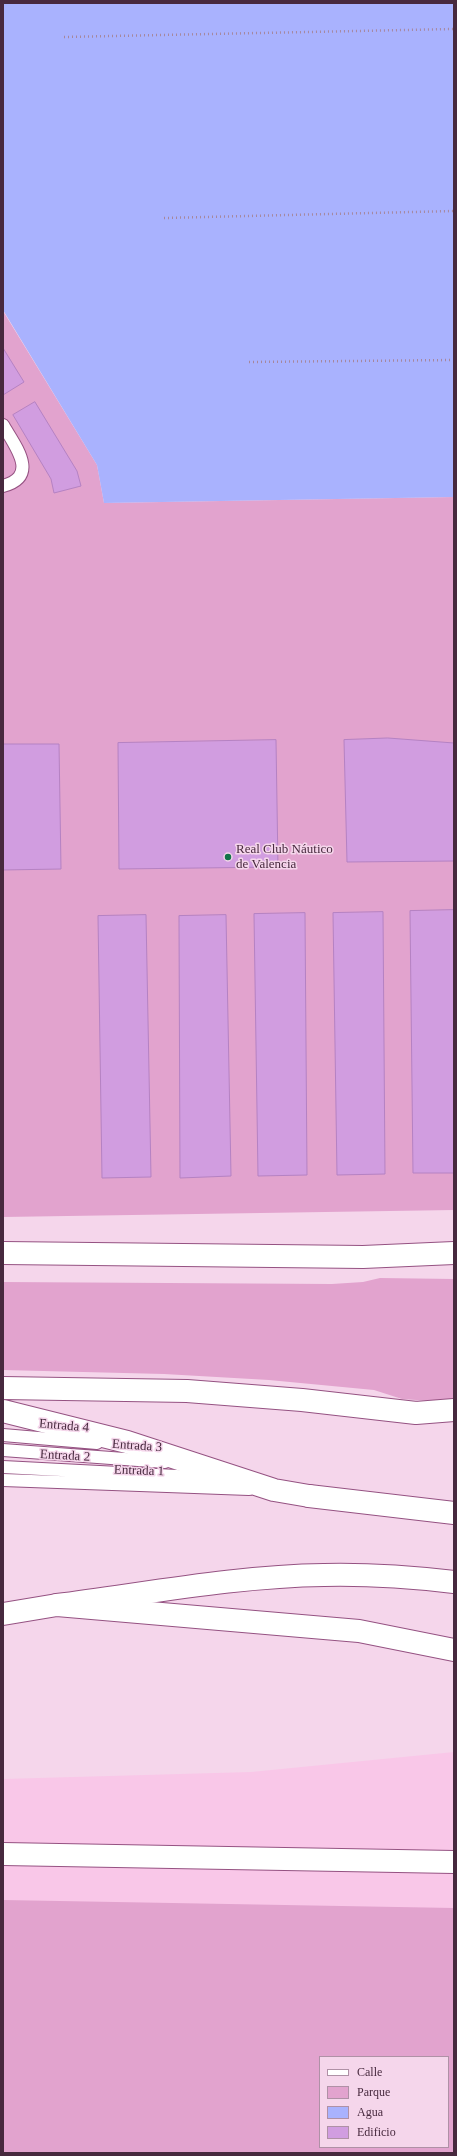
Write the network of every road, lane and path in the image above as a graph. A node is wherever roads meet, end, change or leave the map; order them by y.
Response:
1 (454, 29) edge
2 (64, 37) dead end
3 (454, 211) edge
4 (164, 218) dead end
5 (454, 360) edge
6 (249, 362) dead end
7 (3, 425) edge
8 (3, 486) edge
9 (3, 1253) edge
10 (454, 1253) edge
11 (362, 1257) junction
12 (454, 1262) edge
13 (3, 1388) edge
14 (454, 1410) edge
15 (3, 1411) edge
16 (3, 1422) edge
17 (94, 1433) junction
18 (3, 1434) edge
19 (146, 1448) junction
20 (3, 1450) edge
21 (196, 1465) junction
22 (3, 1467) edge
23 (3, 1480) edge
24 (245, 1480) junction
25 (274, 1490) junction
26 (454, 1514) edge
27 (454, 1582) edge
28 (57, 1605) junction
29 (3, 1614) edge
30 (454, 1650) edge
31 (3, 1854) edge
32 (454, 1862) edge

1 - 2 path
3 - 4 path
5 - 6 path
7 - 8 lane
9 - 11 main road
10 - 11 main road
11 - 12 main road
13 - 14 main road
15 - 17 main road
16 - 17 lane
17 - 19 main road
18 - 19 lane, Entrada 4
19 - 21 main road
20 - 21 lane, Entrada 3
21 - 24 main road
22 - 24 lane, Entrada 2
23 - 25 lane, Entrada 1
24 - 25 main road
25 - 26 main road
27 - 28 main road
28 - 29 main road
28 - 30 main road
31 - 32 main road

